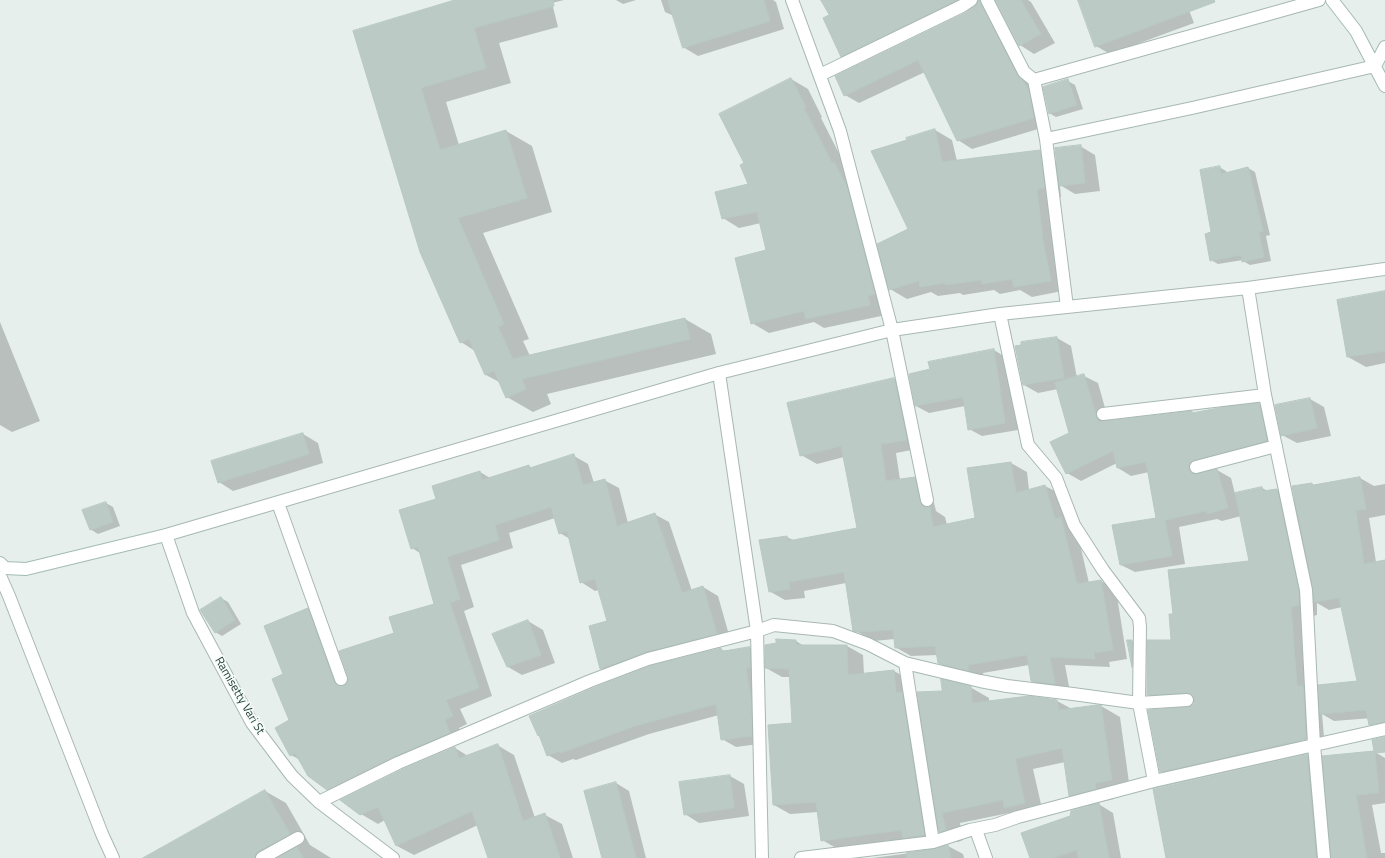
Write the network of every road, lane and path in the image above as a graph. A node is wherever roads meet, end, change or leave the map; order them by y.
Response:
1 (792, 0) edge
2 (971, 0) edge
3 (987, 0) edge
4 (1319, 0) edge
5 (1332, 0) edge
6 (1385, 47) edge
7 (1375, 66) junction
8 (820, 75) junction
9 (1034, 80) junction
10 (1385, 86) edge
11 (1046, 139) junction
12 (1385, 269) edge
13 (1248, 288) junction
14 (1067, 307) junction
15 (1000, 314) junction
16 (892, 330) junction
17 (719, 373) junction
18 (1265, 395) junction
19 (1103, 414) dead end
20 (1276, 446) junction
21 (1196, 467) dead end
22 (926, 500) dead end
23 (278, 503) junction
24 (166, 535) junction
25 (2, 572) edge
26 (757, 631) junction
27 (905, 663) junction
28 (341, 679) dead end
29 (1187, 700) dead end
30 (1140, 703) junction
31 (1385, 728) edge
32 (1314, 745) junction
33 (1154, 781) junction
34 (319, 802) junction
35 (976, 830) junction
36 (298, 838) dead end
37 (933, 842) junction
38 (113, 858) edge
39 (262, 858) edge
40 (393, 858) edge
41 (762, 858) edge
42 (801, 858) edge
43 (986, 858) edge
44 (1324, 858) edge

1 - 8 street
2 - 8 street
3 - 9 street
4 - 9 street
5 - 7 street
6 - 7 street
7 - 10 street
7 - 11 street
8 - 16 street
9 - 11 street
11 - 14 street
12 - 13 street
13 - 14 street
13 - 18 street
14 - 15 street
15 - 16 street
15 - 30 street
16 - 17 street
16 - 22 street
17 - 23 street
17 - 26 street
18 - 19 street
18 - 20 street
20 - 21 street
20 - 32 street
23 - 24 street
23 - 28 street
24 - 25 street
24 - 34 street, Ramisetty Vari St
25 - 38 street
26 - 27 street
26 - 34 street
26 - 41 street
27 - 30 street
27 - 37 street
29 - 30 street
30 - 33 street
31 - 32 street
32 - 33 street
32 - 44 street
33 - 35 street
34 - 40 street, Ramisetty Vari St
35 - 37 street
35 - 43 street
36 - 39 street
37 - 42 street

